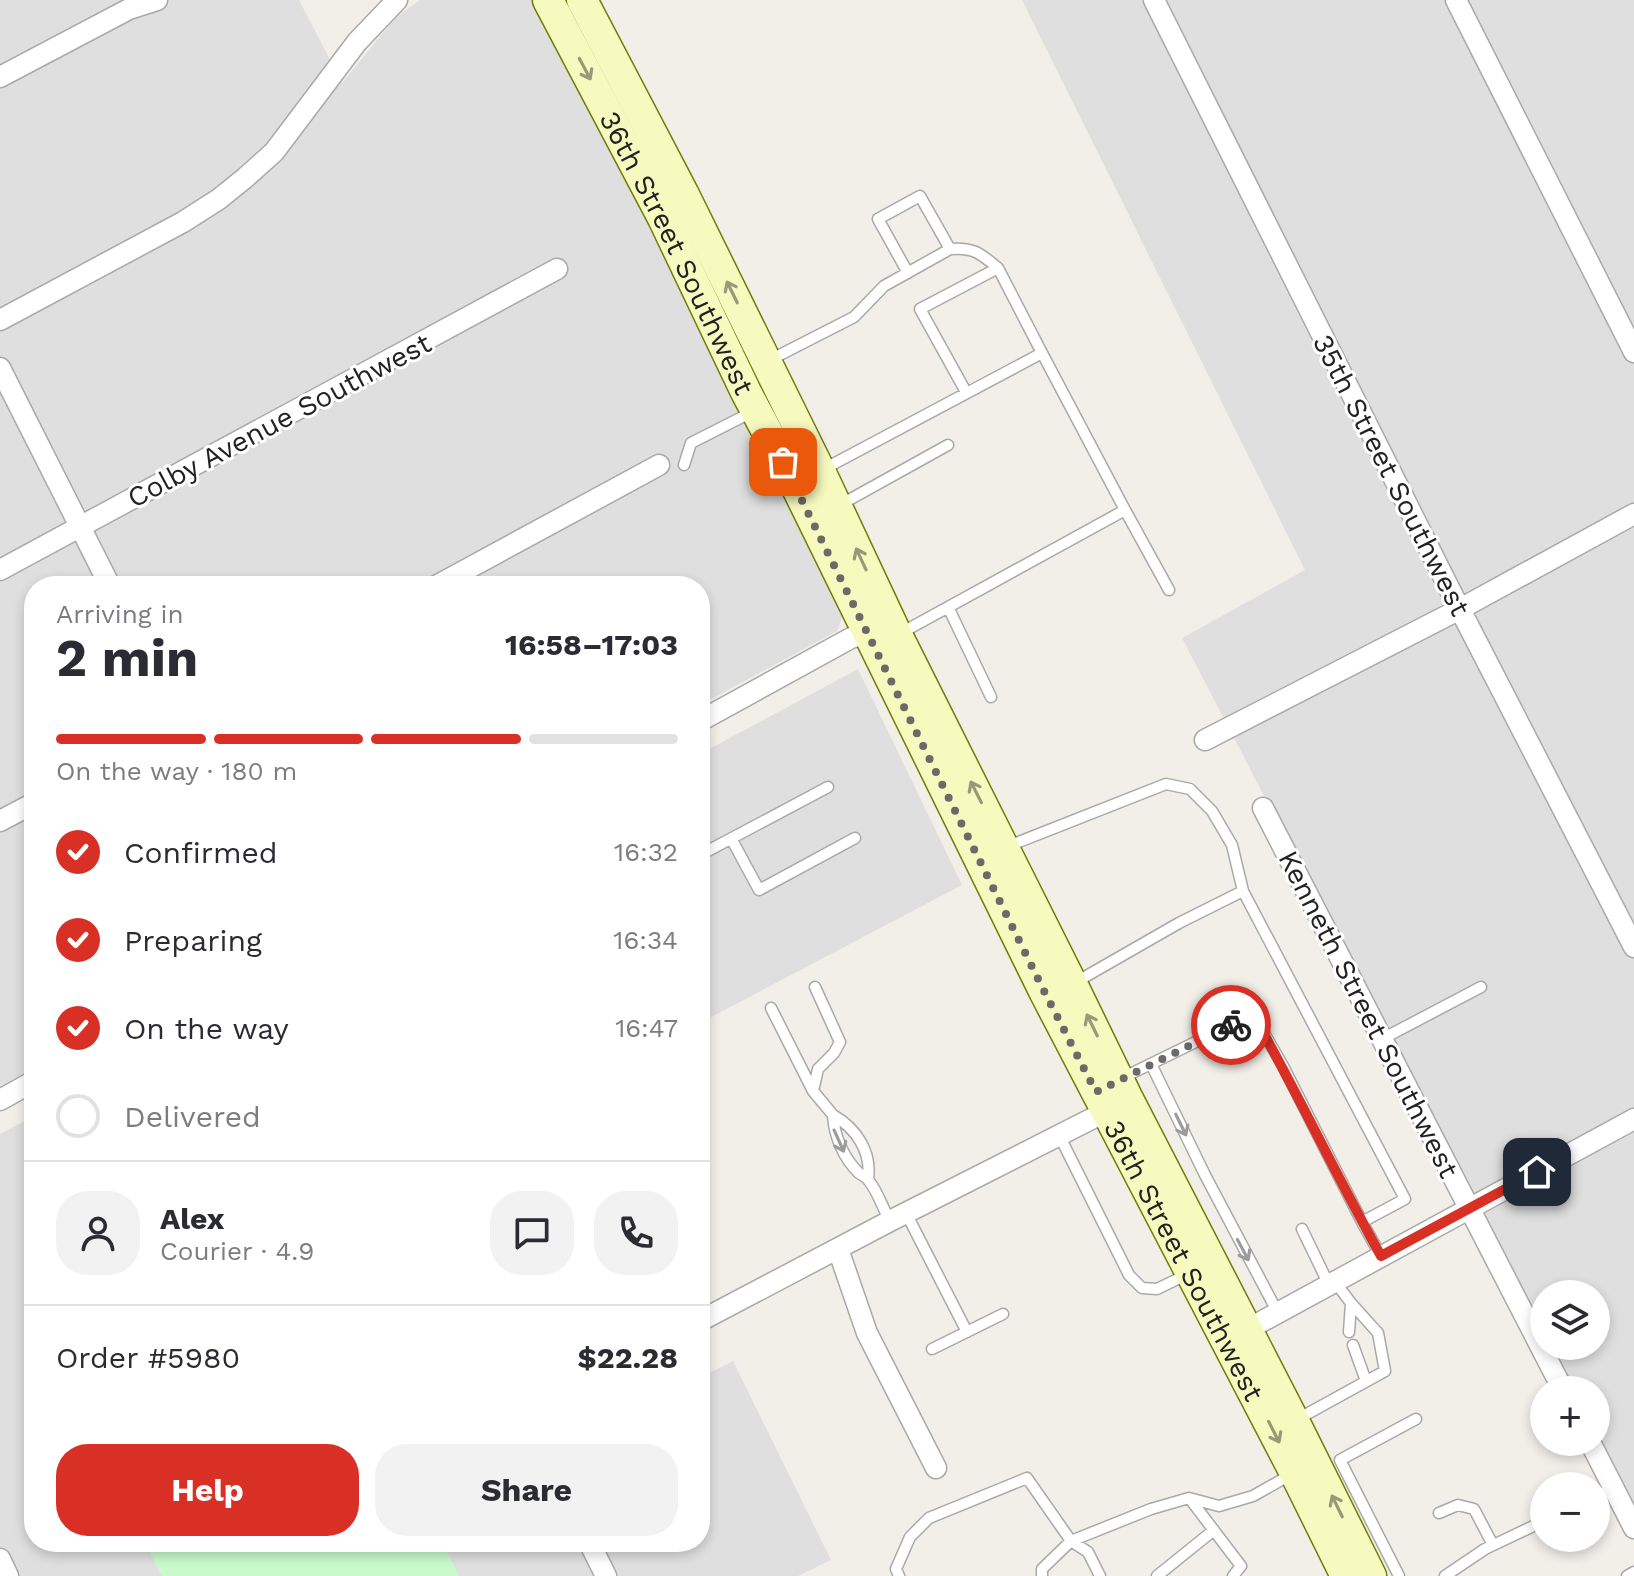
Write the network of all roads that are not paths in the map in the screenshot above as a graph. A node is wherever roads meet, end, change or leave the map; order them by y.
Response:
1 (157, 0) edge
2 (397, 0) edge
3 (548, 0) edge
4 (582, 0) edge
5 (1154, 0) edge
6 (1456, 0) edge
7 (0, 77) edge
8 (950, 249) junction
9 (998, 268) junction
10 (557, 269) dead end
11 (908, 273) junction
12 (0, 320) edge
13 (1634, 352) edge
14 (1042, 353) junction
15 (766, 362) junction
16 (0, 368) edge
17 (966, 392) junction
18 (756, 410) junction
19 (948, 445) dead end
20 (659, 465) dead end
21 (684, 465) dead end
22 (820, 471) junction
23 (837, 507) junction
24 (1125, 510) junction
25 (1634, 514) edge
26 (81, 526) junction
27 (0, 570) edge
28 (105, 576) edge
29 (454, 576) edge
30 (1169, 590) dead end
31 (948, 607) junction
32 (1460, 609) junction
33 (883, 634) junction
34 (991, 697) dead end
35 (710, 716) edge
36 (1205, 740) dead end
37 (828, 787) dead end
38 (24, 808) edge
39 (1263, 808) dead end
40 (0, 821) edge
41 (855, 838) dead end
42 (732, 840) junction
43 (1004, 848) junction
44 (710, 850) edge
45 (1243, 891) junction
46 (1634, 947) edge
47 (1072, 984) junction
48 (815, 987) dead end
49 (1481, 987) dead end
50 (771, 1008) dead end
51 (1382, 1039) junction
52 (1151, 1064) junction
53 (24, 1087) edge
54 (813, 1091) junction
55 (1111, 1095) junction
56 (0, 1100) edge
57 (833, 1115) junction
58 (1634, 1119) edge
59 (1059, 1135) junction
60 (868, 1179) junction
61 (1470, 1208) junction
62 (898, 1217) junction
63 (1362, 1222) junction
64 (1302, 1229) dead end
65 (838, 1249) junction
66 (1381, 1256) junction
67 (1191, 1273) junction
68 (1332, 1283) junction
69 (1351, 1303) junction
70 (1278, 1313) junction
71 (1003, 1314) dead end
72 (710, 1316) edge
73 (967, 1332) junction
74 (1349, 1332) dead end
75 (1237, 1335) junction
76 (1353, 1345) dead end
77 (932, 1349) dead end
78 (1556, 1376) edge
79 (1366, 1381) junction
80 (1416, 1419) dead end
81 (1294, 1421) junction
82 (1317, 1467) junction
83 (936, 1468) dead end
84 (1189, 1498) junction
85 (1610, 1499) edge
86 (1439, 1513) dead end
87 (1530, 1528) edge
88 (1634, 1528) edge
89 (1214, 1530) junction
90 (1071, 1541) junction
91 (1493, 1545) junction
92 (594, 1552) edge
93 (0, 1559) edge
94 (1634, 1572) edge
95 (8, 1576) edge
96 (606, 1576) edge
97 (899, 1576) edge
98 (1042, 1576) edge
99 (1100, 1576) edge
100 (1157, 1576) edge
101 (1233, 1576) edge
102 (1346, 1576) edge
103 (1371, 1576) edge
104 (1399, 1576) edge
105 (1445, 1576) edge
106 (1627, 1576) edge

1 - 7 street
2 - 12 street
3 -> 18 street, 36th Street Southwest
15 -> 4 street, 36th Street Southwest
5 - 32 street, 35th Street Southwest
6 - 13 street
8 - 9 lane
8 - 11 lane
8 - 11 lane
9 - 14 lane
9 - 17 lane
10 - 26 street, Colby Avenue Southwest
11 - 15 lane
14 - 17 lane
14 - 24 lane
15 - 22 street, 36th Street Southwest
16 - 26 street
17 - 22 lane
18 - 21 lane
18 - 33 street, 36th Street Southwest
19 - 23 lane
20 - 29 street
22 - 23 street, 36th Street Southwest
33 -> 23 street, 36th Street Southwest
24 - 30 lane
24 - 31 lane
25 - 32 street
26 - 27 street, Colby Avenue Southwest
26 - 28 street
31 - 33 lane
31 - 34 lane
32 - 36 street
32 - 46 street, 35th Street Southwest
33 - 35 street
43 -> 33 street, 36th Street Southwest
33 - 55 street, 36th Street Southwest
37 - 42 lane
38 - 40 street
39 - 51 street, Kenneth Street Southwest
41 - 42 lane
42 - 44 lane
43 - 45 lane
43 - 47 street, 36th Street Southwest
45 - 47 lane
45 - 63 lane
55 -> 47 street, 36th Street Southwest
48 - 54 lane
49 - 51 lane
50 - 54 lane
51 - 61 street, Kenneth Street Southwest
52 - 55 lane
52 - 63 lane
52 -> 70 lane
53 - 56 street
54 - 57 lane
55 - 59 street
55 - 67 street, 36th Street Southwest
55 - 75 street, 36th Street Southwest
57 -> 60 lane
57 - 60 lane
58 - 61 street
59 - 62 street
59 - 67 lane
60 - 62 lane
61 - 66 street
61 - 78 street, Kenneth Street Southwest
62 - 65 street
62 - 73 lane
63 - 66 lane
64 - 68 lane
65 - 72 street
65 - 83 street
66 - 68 street
67 - 75 street, 36th Street Southwest
68 - 69 lane
68 - 70 street
69 - 74 lane
69 - 79 lane
70 - 75 street
71 - 73 lane
73 - 77 lane
75 - 81 street, 36th Street Southwest
75 -> 82 street, 36th Street Southwest
76 - 79 lane
79 - 81 lane
80 - 82 lane
81 - 82 street, 36th Street Southwest
82 - 84 lane
82 - 102 street, 36th Street Southwest
103 -> 82 street, 36th Street Southwest
82 - 104 lane
84 - 89 lane
84 - 90 lane
85 - 88 street
86 - 91 lane
87 - 91 lane
89 - 100 lane
89 - 101 lane
90 - 97 lane
90 - 98 lane
90 - 99 lane
91 - 105 lane
92 - 96 street
93 - 95 street
94 - 106 lane

